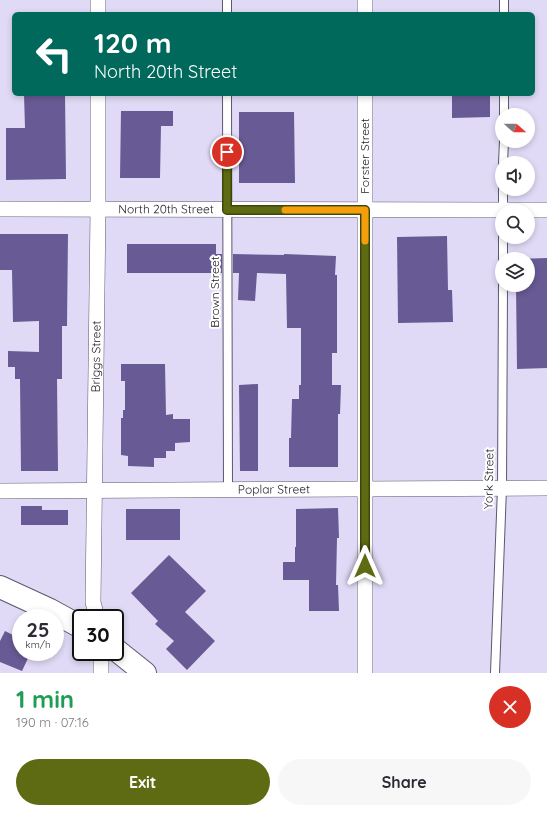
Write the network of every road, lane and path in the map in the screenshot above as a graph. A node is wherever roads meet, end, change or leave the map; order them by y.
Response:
1 (98, 0) edge
2 (227, 0) edge
3 (365, 0) edge
4 (504, 0) edge
5 (98, 12) edge
6 (227, 12) edge
7 (365, 12) edge
8 (504, 12) edge
9 (98, 96) edge
10 (227, 96) edge
11 (365, 96) edge
12 (504, 96) edge
13 (504, 108) edge
14 (0, 209) edge
15 (98, 210) junction
16 (227, 210) junction
17 (365, 210) junction
18 (535, 210) edge
19 (547, 210) edge
20 (495, 211) edge
21 (504, 292) edge
22 (502, 488) junction
23 (547, 488) edge
24 (365, 489) junction
25 (95, 490) junction
26 (228, 490) junction
27 (0, 491) edge
28 (0, 587) edge
29 (94, 609) edge
30 (72, 622) edge
31 (124, 656) edge
32 (101, 661) edge
33 (101, 673) edge
34 (145, 673) edge
35 (365, 673) edge
36 (495, 673) edge

1 - 5 street
2 - 6 lane
3 - 7 street
4 - 8 lane
9 - 15 street, Briggs Street
10 - 16 lane, Brown Street
11 - 17 street, Forster Street
12 - 13 lane
14 - 15 street, North 20th Street
15 - 16 street, North 20th Street
15 - 25 street, Briggs Street
16 - 17 street, North 20th Street
16 - 26 lane, Brown Street
17 - 20 street, North 20th Street
17 - 24 street, Forster Street
18 - 19 street, North 20th Street
21 - 22 lane, York Street
22 - 23 street, Poplar Street
22 - 24 street, Poplar Street
22 - 36 lane, York Street
24 - 26 street, Poplar Street
24 - 35 street, Forster Street
25 - 26 street, Poplar Street
25 - 27 street, Poplar Street
25 - 29 street, Briggs Street
28 - 30 street
31 - 34 street
32 - 33 street

